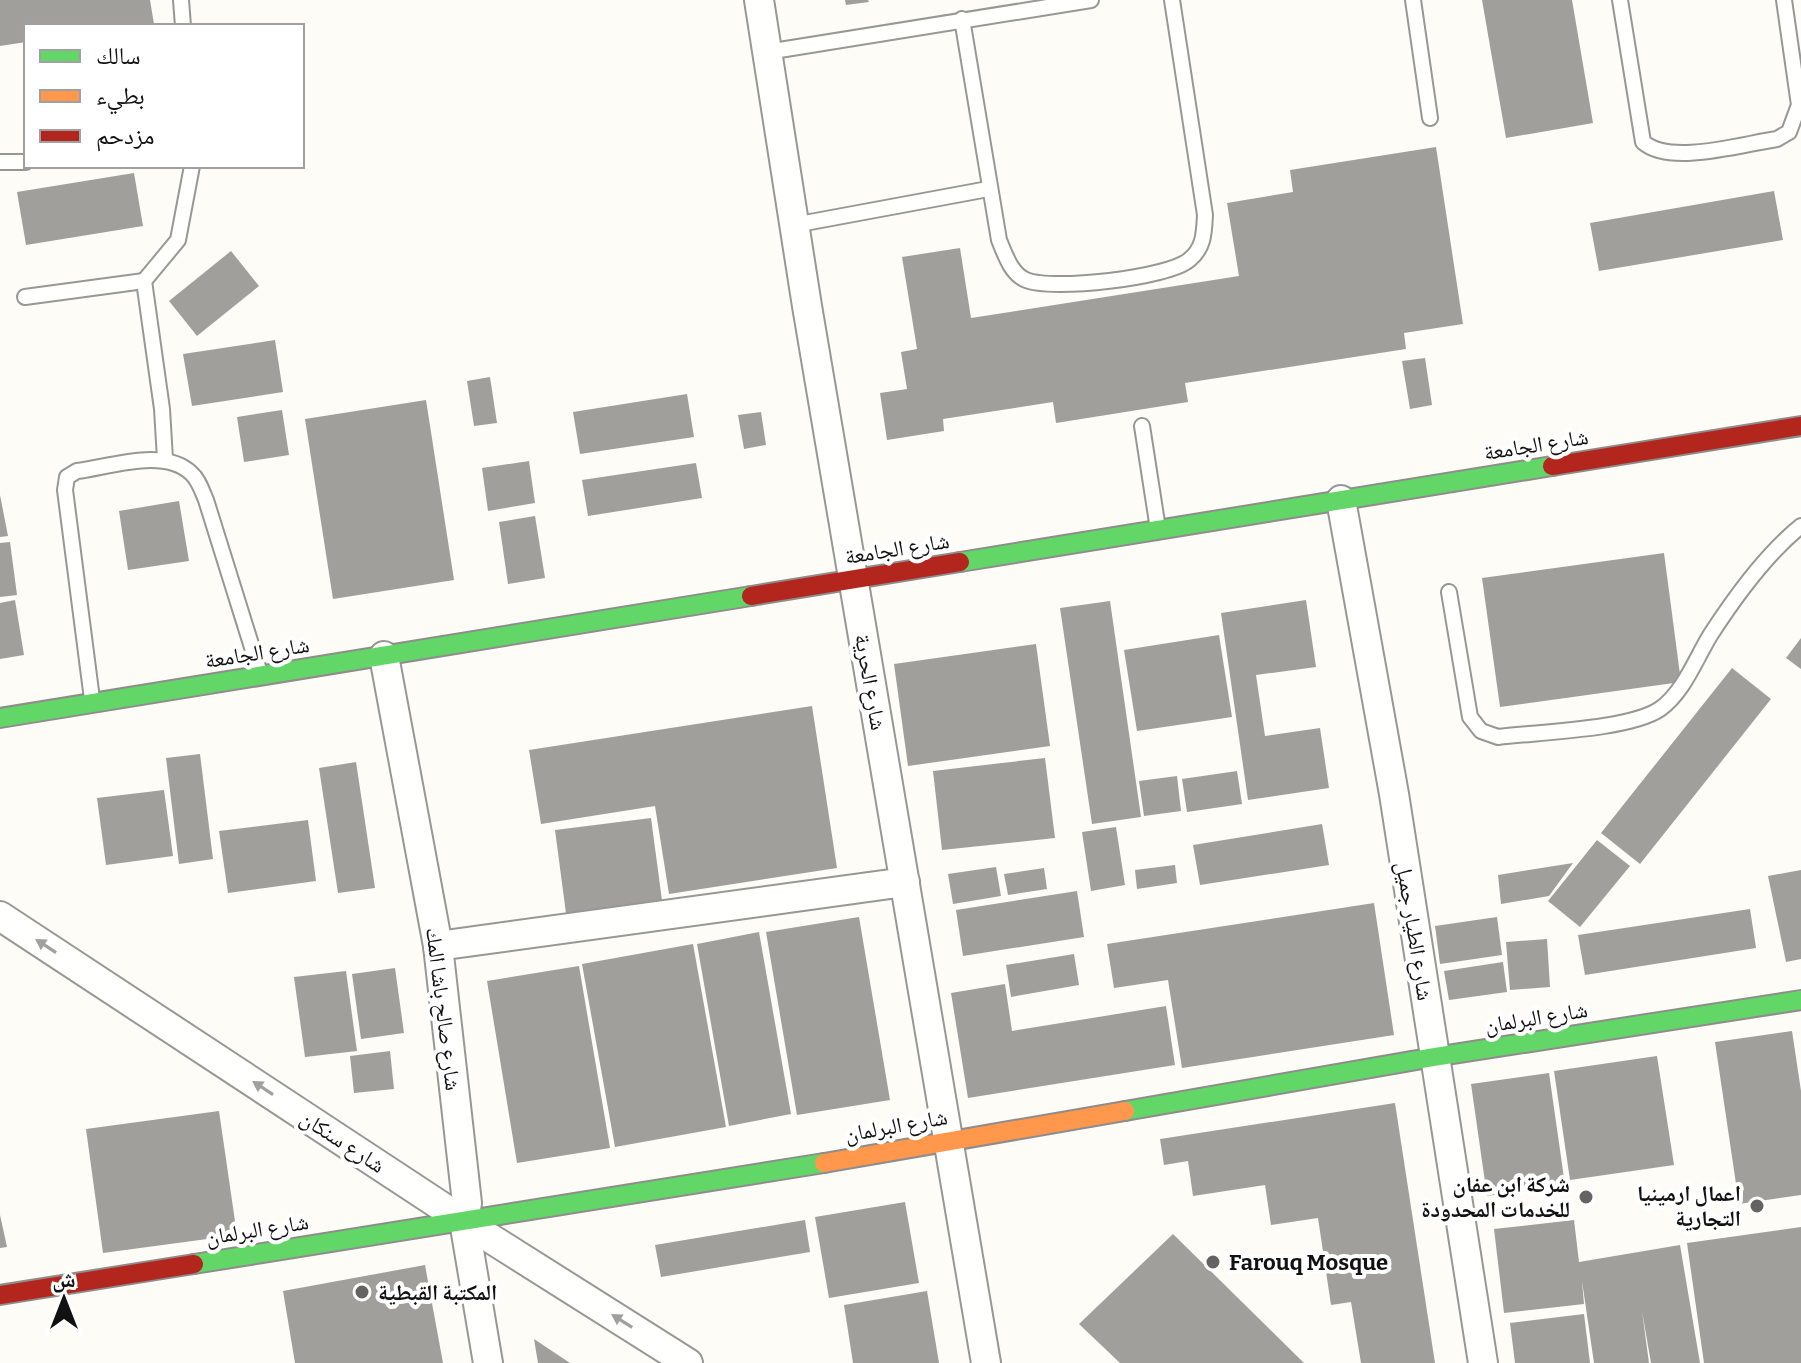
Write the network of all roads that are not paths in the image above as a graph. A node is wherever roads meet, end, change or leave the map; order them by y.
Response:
1 (181, 0) edge
2 (759, 0) edge
3 (1091, 0) edge
4 (1172, 0) edge
5 (1413, 0) edge
6 (1620, 0) edge
7 (1784, 0) edge
8 (962, 19) junction
9 (183, 24) edge
10 (767, 52) junction
11 (1430, 118) dead end
12 (0, 162) edge
13 (24, 162) edge
14 (192, 168) edge
15 (988, 189) junction
16 (794, 225) junction
17 (144, 281) junction
18 (25, 297) dead end
19 (1142, 426) dead end
20 (1801, 426) edge
21 (165, 459) junction
22 (1341, 500) junction
23 (1801, 526) edge
24 (1158, 530) junction
25 (854, 579) junction
26 (1449, 592) dead end
27 (384, 656) junction
28 (261, 676) junction
29 (93, 703) junction
30 (0, 718) edge
31 (905, 882) junction
32 (0, 916) edge
33 (438, 946) junction
34 (1801, 1000) edge
35 (1434, 1057) junction
36 (949, 1139) junction
37 (464, 1221) junction
38 (0, 1295) edge
39 (488, 1363) edge
40 (688, 1363) edge
41 (986, 1363) edge
42 (1483, 1363) edge

1 - 9 lane
2 - 10 street, شارع الحرية
3 - 8 lane
4 - 15 lane
5 - 11 lane
6 - 7 lane
8 - 10 lane
8 - 15 lane
10 - 16 street, شارع الحرية
12 - 13 lane
14 - 17 lane
15 - 16 lane
16 - 25 street, شارع الحرية
17 - 18 lane
17 - 21 lane
19 - 24 lane
20 - 22 main road, شارع الجامعة
21 - 28 lane
21 - 29 lane
22 - 24 main road, شارع الجامعة
22 - 35 street, شارع الطيار جميل
23 - 26 lane
24 - 25 main road, شارع الجامعة
25 - 27 main road, شارع الجامعة
25 - 31 street, شارع الحرية
27 - 28 main road, شارع الجامعة
27 - 33 street, شارع صالح باشا المك
28 - 29 main road, شارع الجامعة
29 - 30 main road, شارع الجامعة
31 - 33 street
31 - 36 street, شارع الحرية
37 -> 32 street, شارع سنكان
33 - 37 street, شارع صالح باشا المك
34 - 35 main road, شارع البرلمان
35 - 36 main road, شارع البرلمان
35 - 42 street, شارع الطيار جميل
36 - 37 main road, شارع البرلمان
36 - 41 street, شارع الحرية
37 - 38 main road, شارع البرلمان
37 - 39 street, شارع صالح باشا المك
40 -> 37 street, شارع سنكان

